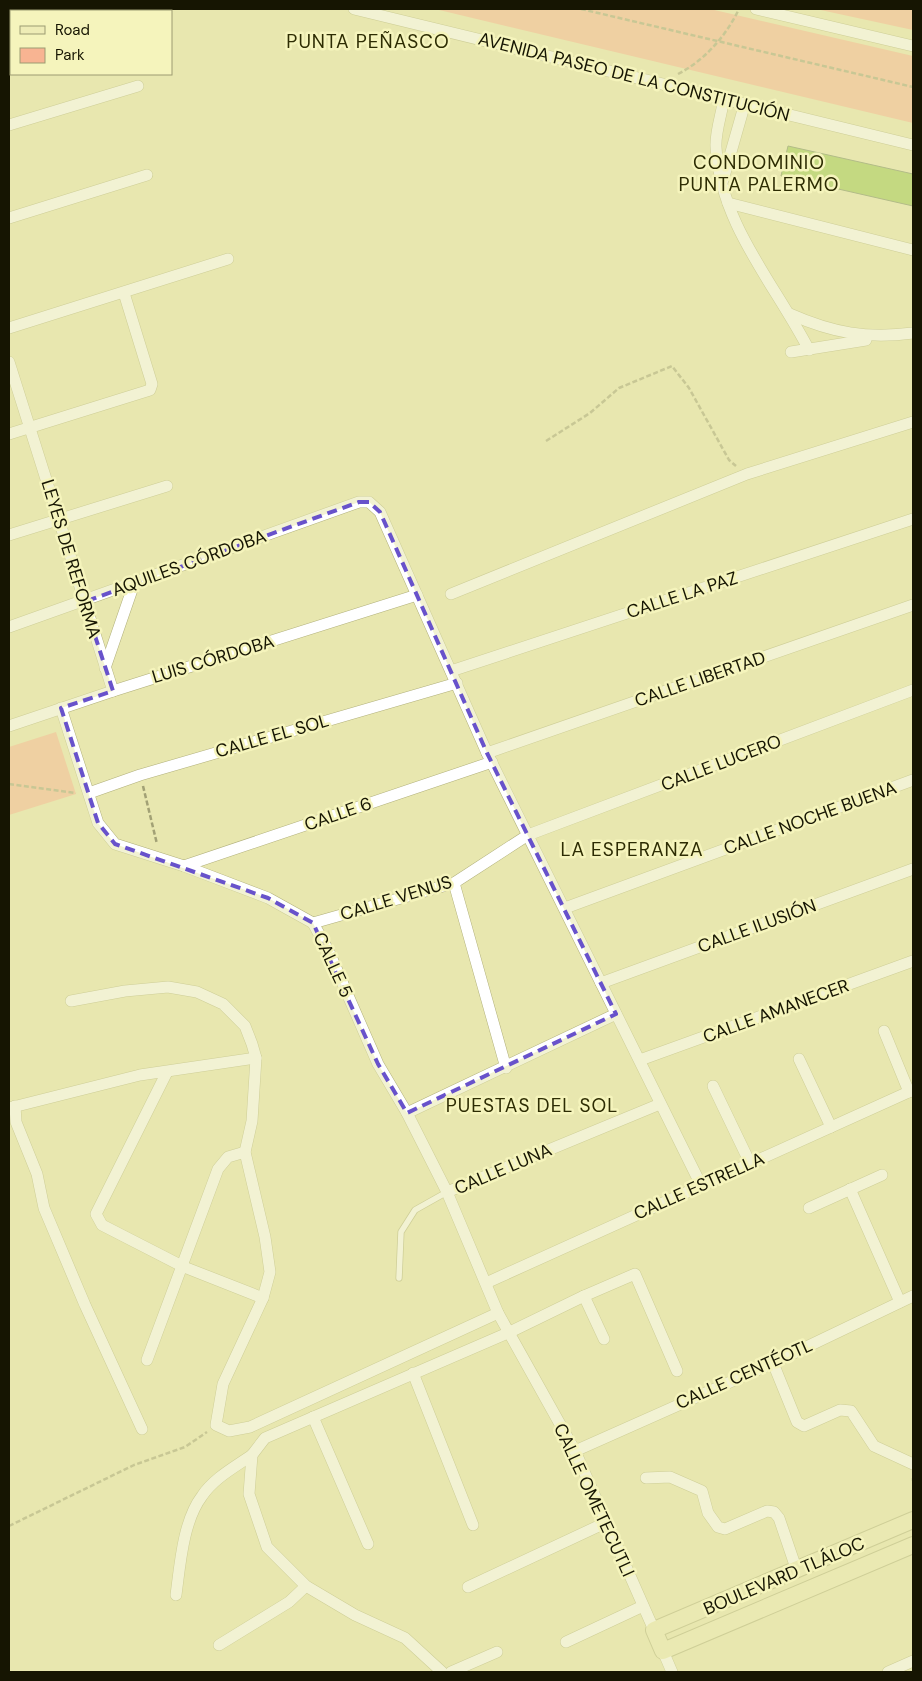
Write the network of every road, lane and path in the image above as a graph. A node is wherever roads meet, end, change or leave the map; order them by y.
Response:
1 (354, 9) edge
2 (580, 9) edge
3 (738, 9) edge
4 (759, 9) edge
5 (718, 41) junction
6 (913, 46) edge
7 (660, 82) junction
8 (138, 86) dead end
9 (913, 87) edge
10 (724, 98) junction
11 (744, 103) junction
12 (9, 125) edge
13 (913, 145) edge
14 (147, 175) dead end
15 (722, 184) junction
16 (728, 203) junction
17 (9, 218) edge
18 (913, 250) edge
19 (228, 259) dead end
20 (124, 293) junction
21 (790, 314) junction
22 (9, 328) edge
23 (913, 333) edge
24 (887, 337) junction
25 (809, 350) junction
26 (791, 352) dead end
27 (9, 362) edge
28 (913, 422) edge
29 (30, 427) junction
30 (9, 434) edge
31 (546, 440) dead end
32 (747, 474) junction
33 (168, 486) dead end
34 (58, 520) junction
35 (913, 520) edge
36 (9, 535) edge
37 (135, 581) junction
38 (451, 594) dead end
39 (417, 595) junction
40 (84, 602) junction
41 (913, 605) edge
42 (9, 627) edge
43 (105, 668) junction
44 (450, 671) junction
45 (457, 683) junction
46 (913, 690) edge
47 (112, 691) junction
48 (61, 708) junction
49 (9, 726) edge
50 (489, 758) junction
51 (140, 775) junction
52 (913, 780) edge
53 (9, 784) edge
54 (89, 793) junction
55 (528, 835) junction
56 (161, 859) junction
57 (184, 866) junction
58 (913, 869) edge
59 (454, 883) junction
60 (565, 908) junction
61 (313, 923) junction
62 (913, 961) edge
63 (601, 983) junction
64 (71, 1001) dead end
65 (616, 1014) junction
66 (884, 1031) dead end
67 (256, 1058) junction
68 (799, 1059) dead end
69 (640, 1060) junction
70 (506, 1068) junction
71 (167, 1072) junction
72 (713, 1086) dead end
73 (911, 1091) edge
74 (660, 1104) junction
75 (12, 1107) edge
76 (407, 1113) junction
77 (831, 1127) junction
78 (245, 1152) junction
79 (750, 1163) junction
80 (882, 1175) dead end
81 (701, 1185) junction
82 (850, 1189) junction
83 (447, 1192) junction
84 (809, 1208) dead end
85 (184, 1267) junction
86 (398, 1278) dead end
87 (486, 1283) junction
88 (584, 1296) junction
89 (913, 1296) edge
90 (263, 1298) junction
91 (900, 1302) junction
92 (498, 1313) junction
93 (510, 1332) junction
94 (604, 1339) dead end
95 (147, 1360) dead end
96 (773, 1363) junction
97 (677, 1371) dead end
98 (413, 1373) junction
99 (313, 1417) junction
100 (216, 1425) junction
101 (142, 1429) dead end
102 (574, 1451) junction
103 (252, 1455) junction
104 (913, 1464) edge
105 (646, 1478) dead end
106 (913, 1520) edge
107 (605, 1523) junction
108 (473, 1525) dead end
109 (9, 1526) edge
110 (368, 1544) dead end
111 (913, 1545) edge
112 (797, 1571) junction
113 (306, 1586) junction
114 (468, 1587) dead end
115 (176, 1595) dead end
116 (643, 1606) junction
117 (654, 1630) junction
118 (566, 1642) dead end
119 (219, 1645) dead end
120 (663, 1651) junction
121 (497, 1652) dead end
122 (913, 1661) edge
123 (442, 1672) edge
124 (451, 1672) edge
125 (672, 1672) edge
126 (888, 1672) edge

1 - 7 street, AVENIDA PASEO DE LA CONSTITUCIÓN
2 - 5 path
3 - 5 path
4 - 6 street
5 - 7 path
5 - 9 path
7 - 10 street, AVENIDA PASEO DE LA CONSTITUCIÓN
8 - 12 street
10 - 11 street, AVENIDA PASEO DE LA CONSTITUCIÓN
10 - 15 street
11 - 13 street, AVENIDA PASEO DE LA CONSTITUCIÓN
11 - 15 street
14 - 17 street
15 - 16 street
16 - 18 street
16 - 21 street
19 - 20 street
20 - 22 street
20 - 29 street
21 - 24 street
21 - 25 street
23 - 24 street
24 - 25 street
25 - 26 street
27 - 29 street, LEYES DE REFORMA
28 - 32 street
29 - 30 street
29 - 34 street, LEYES DE REFORMA
31 - 32 path
32 - 38 street
33 - 34 street
34 - 36 street
34 - 40 street, LEYES DE REFORMA
35 - 44 street, CALLE LA PAZ
37 - 39 street, AQUILES CÓRDOBA
37 - 40 street, AQUILES CÓRDOBA
37 - 43 street
39 - 44 street
39 - 47 street, LUIS CÓRDOBA
40 - 42 street, AQUILES CÓRDOBA
40 - 43 street, LEYES DE REFORMA
41 - 50 street, CALLE LIBERTAD
43 - 47 street, LEYES DE REFORMA
44 - 45 street
45 - 50 street
45 - 51 street, CALLE EL SOL
46 - 55 street, CALLE LUCERO
47 - 48 street, LUIS CÓRDOBA
48 - 49 street, LUIS CÓRDOBA
48 - 54 street, CALLE 5
50 - 55 street
50 - 57 street, CALLE 6
51 - 54 street, CALLE EL SOL
51 - 56 path
52 - 60 street, CALLE NOCHE BUENA
53 - 54 path
54 - 56 street, CALLE 5
55 - 59 street, CALLE VENUS
55 - 60 street
56 - 57 street, CALLE 5
57 - 61 street, CALLE 5
58 - 63 street, CALLE ILUSIÓN
59 - 61 street, CALLE VENUS
59 - 70 street
60 - 63 street
61 - 76 street, CALLE 5
62 - 69 street, CALLE AMANECER
63 - 65 street
64 - 67 street
65 - 69 street
65 - 70 street
66 - 73 street
67 - 71 street
67 - 78 street
68 - 77 street
69 - 74 street
70 - 76 street
71 - 75 street
71 - 85 street
72 - 79 street
73 - 77 street, CALLE ESTRELLA
74 - 81 street
74 - 83 street, CALLE LUNA
75 - 101 street
76 - 83 street, CALLE 5
77 - 79 street, CALLE ESTRELLA
78 - 85 street
78 - 90 street
79 - 81 street, CALLE ESTRELLA
80 - 82 street
81 - 87 street, CALLE ESTRELLA
82 - 84 street
82 - 91 street
83 - 86 lane, CALLE LUNA
83 - 87 street, CALLE 5
85 - 90 street
85 - 95 street
87 - 92 street, CALLE 5
88 - 93 street
88 - 94 street
88 - 97 street
89 - 91 street, CALLE CENTÉOTL
90 - 100 street
91 - 96 street, CALLE CENTÉOTL
92 - 93 street, CALLE 5
92 - 100 street
93 - 98 street
93 - 102 street, CALLE OMETECUTLI
96 - 102 street, CALLE CENTÉOTL
96 - 104 street
98 - 99 street
98 - 108 street
99 - 103 street
99 - 110 street
100 - 109 path
102 - 107 street, CALLE OMETECUTLI
103 - 113 street
103 - 115 street
105 - 112 street
106 - 112 street, BOULEVARD TLÁLOC
107 - 114 street
107 - 116 street, CALLE OMETECUTLI
111 - 120 street, BOULEVARD TLÁLOC
112 - 117 street, BOULEVARD TLÁLOC
113 - 119 street
113 - 123 street
116 - 117 street, CALLE OMETECUTLI
116 - 118 street
117 - 120 street, CALLE OMETECUTLI
120 - 125 street, CALLE OMETECUTLI
121 - 124 street
122 - 126 street

